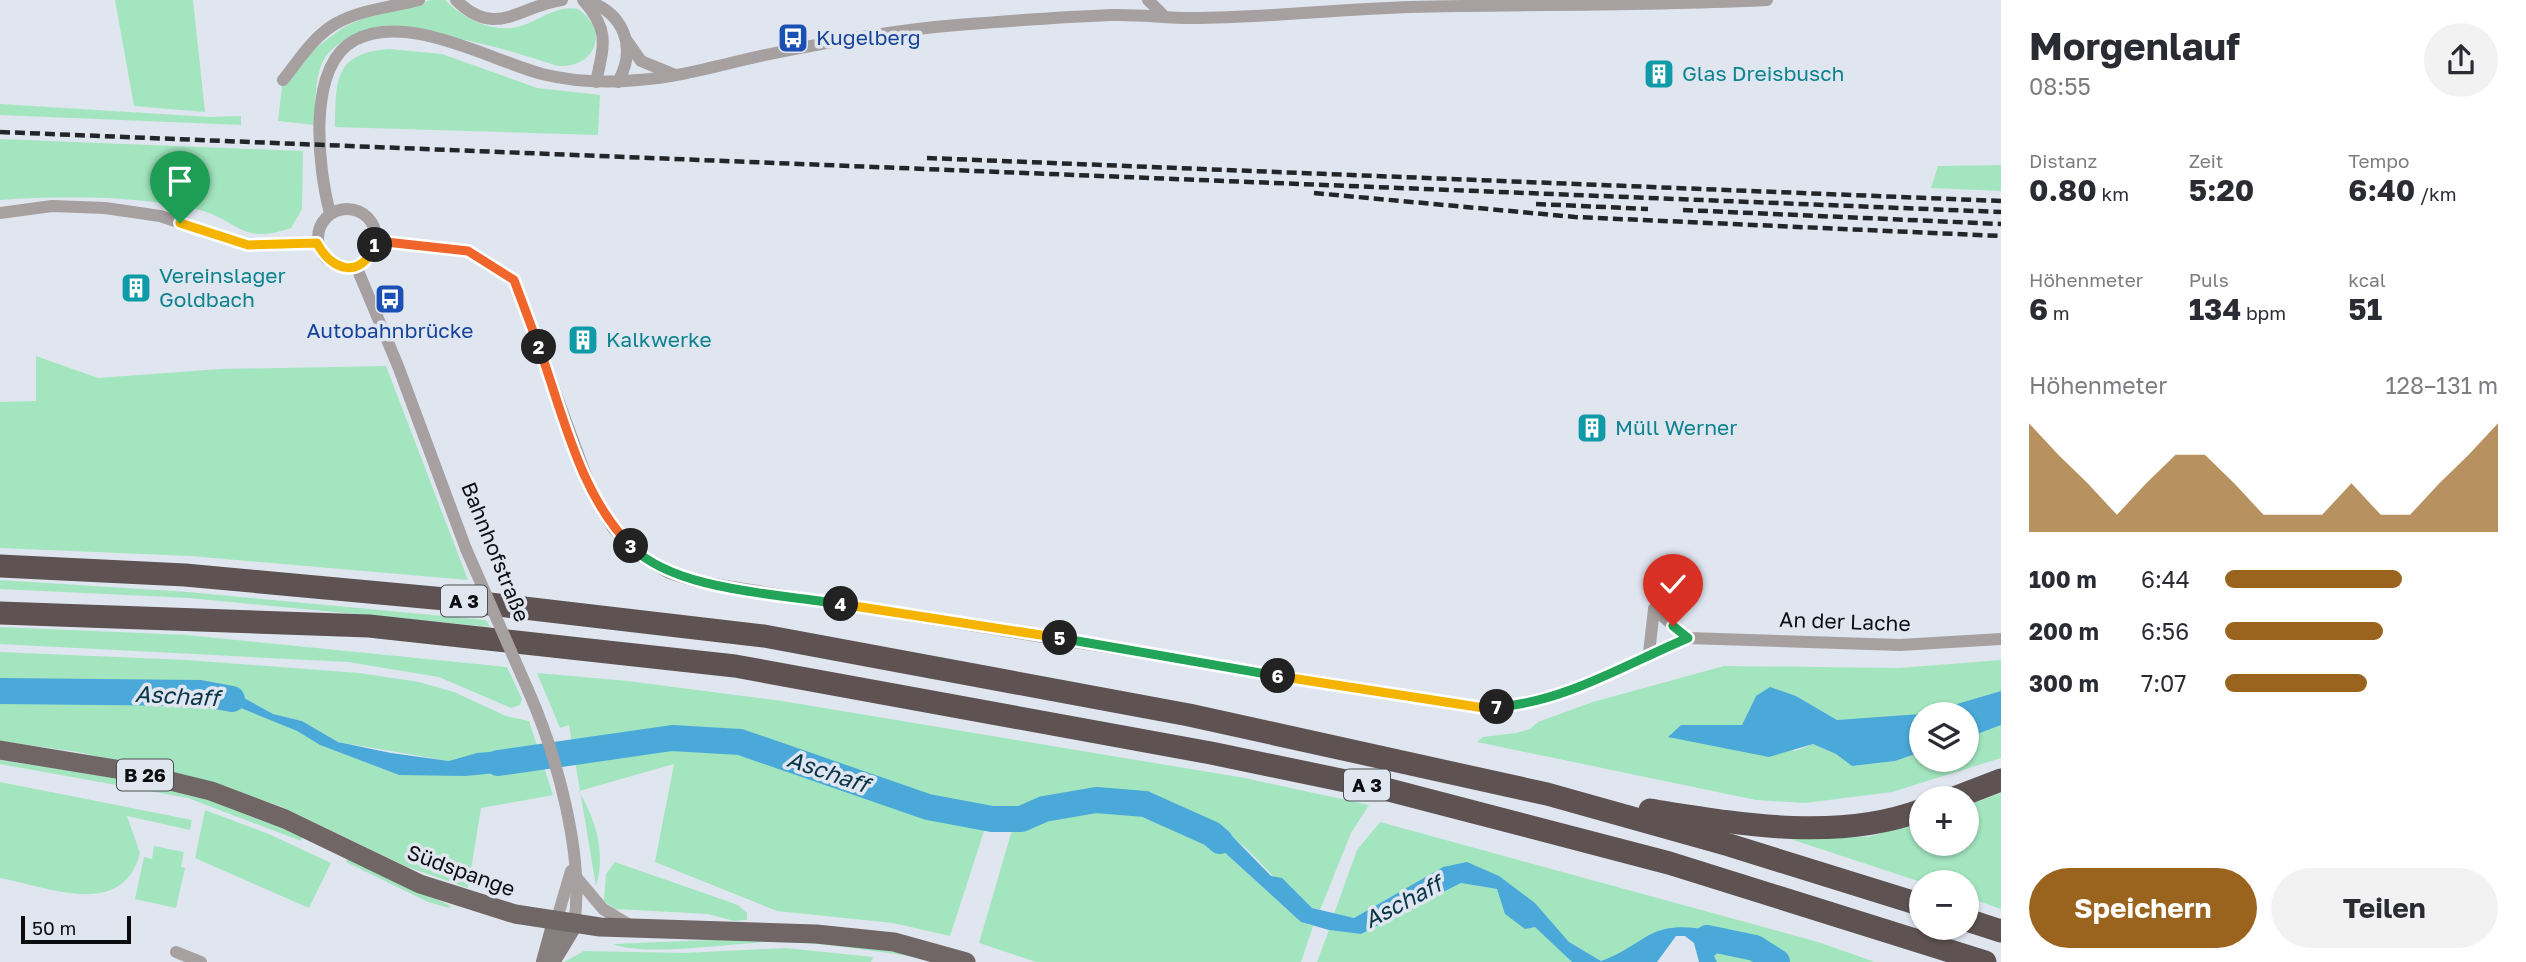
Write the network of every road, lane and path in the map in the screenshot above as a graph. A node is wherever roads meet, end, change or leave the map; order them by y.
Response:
1 (419, 0) edge
2 (456, 0) edge
3 (562, 0) edge
4 (584, 0) edge
5 (1148, 0) edge
6 (1760, 0) edge
7 (1767, 0) edge
8 (1407, 4) edge
9 (1164, 16) junction
10 (624, 36) junction
11 (676, 75) junction
12 (283, 80) dead end
13 (596, 82) junction
14 (618, 82) junction
15 (0, 212) edge
16 (330, 213) junction
17 (377, 241) junction
18 (317, 243) junction
19 (356, 266) junction
20 (0, 566) edge
21 (0, 613) edge
22 (1688, 638) junction
23 (2001, 639) edge
24 (1649, 653) junction
25 (0, 750) edge
26 (2001, 780) edge
27 (1979, 788) edge
28 (1547, 794) junction
29 (1909, 815) edge
30 (573, 860) junction
31 (577, 878) junction
32 (1909, 901) edge
33 (565, 923) junction
34 (1979, 924) edge
35 (635, 928) junction
36 (2001, 931) edge
37 (176, 952) dead end
38 (201, 962) edge
39 (545, 962) edge
40 (551, 962) edge
41 (966, 962) edge
42 (1985, 962) edge

1 - 12 street
2 - 3 street
4 - 10 street
4 - 13 street
5 - 9 street
6 - 7 street
6 - 8 street
8 - 9 street
9 - 11 street
10 - 11 street
10 - 14 street
11 - 14 street
13 - 14 street
13 - 16 street
15 - 18 street
16 - 17 street
16 - 18 street
17 - 19 street
17 - 24 street, An der Lache
18 - 19 street
19 - 30 street, Bahnhofstraße, bridge
20 - 28 highway, A 3
21 - 42 highway, A 3
22 - 23 street, An der Lache
22 - 24 street, An der Lache
22 - 24 street
25 - 33 main road, Südspange / B 26
26 - 27 highway
28 - 29 highway
28 - 32 highway, A 3
30 - 31 street, Bahnhofstraße
30 - 33 street, Bahnhofstraße
31 - 33 street, Bahnhofstraße
31 - 35 street, Bahnhofstraße
33 - 35 main road, Südspange / B 26
33 - 39 street, Bahnhofstraße
33 - 40 street, Bahnhofstraße
34 - 36 highway
35 - 41 main road, Südspange / B 26
37 - 38 street

